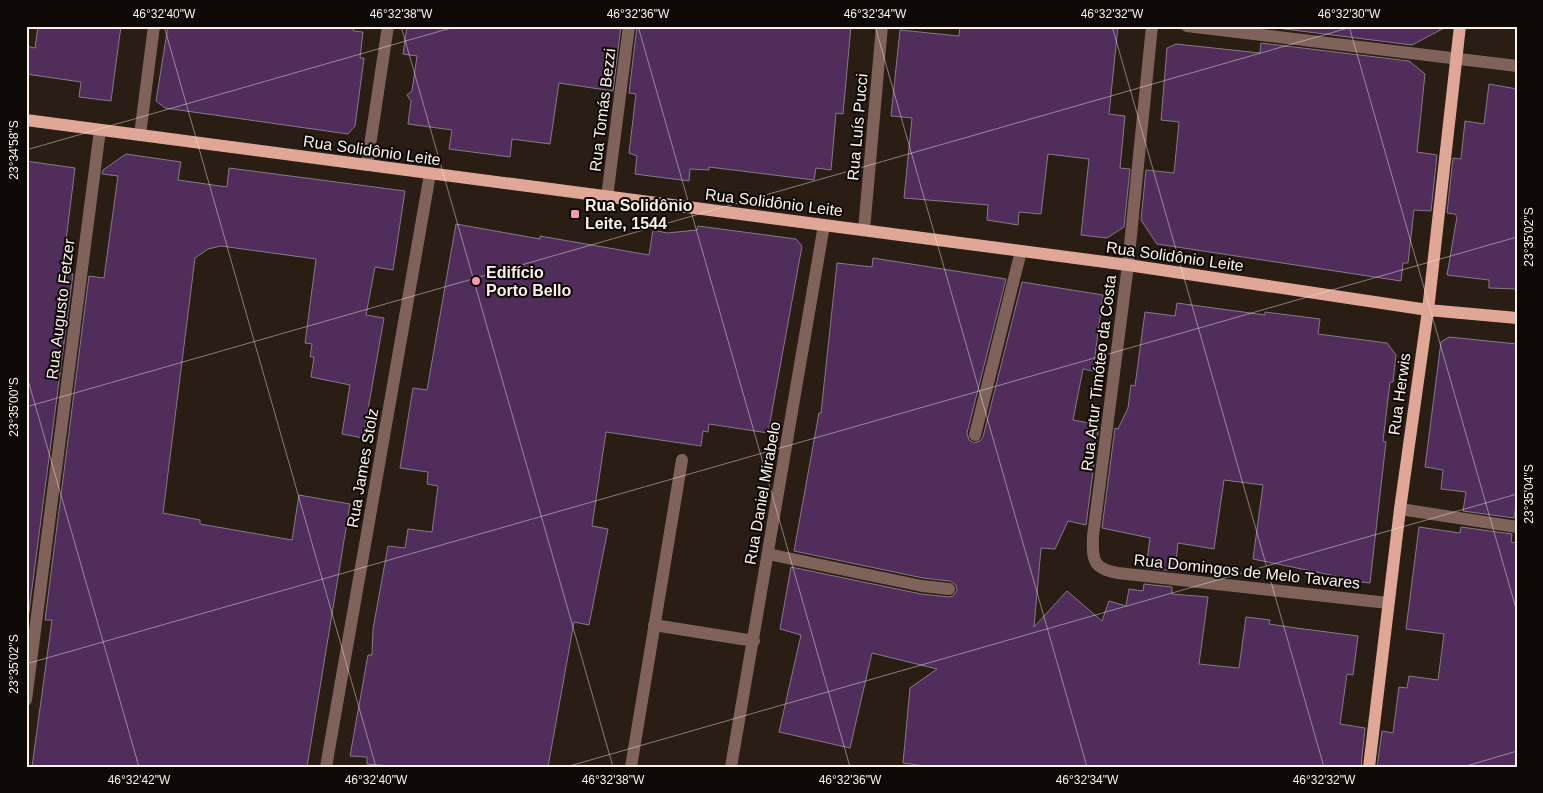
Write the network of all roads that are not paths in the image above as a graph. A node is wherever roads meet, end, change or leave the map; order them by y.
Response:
1 (154, 26) edge
2 (388, 26) edge
3 (629, 26) edge
4 (882, 26) edge
5 (1152, 26) edge
6 (1187, 26) edge
7 (1460, 26) edge
8 (1458, 59) junction
9 (1517, 66) edge
10 (26, 120) edge
11 (100, 130) junction
12 (140, 135) junction
13 (367, 165) junction
14 (430, 174) junction
15 (607, 197) junction
16 (824, 225) junction
17 (864, 230) junction
18 (1021, 251) junction
19 (1128, 265) junction
20 (1428, 310) junction
21 (1517, 318) edge
22 (975, 434) dead end
23 (682, 460) dead end
24 (1400, 509) junction
25 (1517, 527) edge
26 (768, 554) junction
27 (1103, 570) joint
28 (949, 589) dead end
29 (1388, 603) junction
30 (654, 625) junction
31 (754, 641) junction
32 (26, 700) edge
33 (326, 767) edge
34 (631, 767) edge
35 (731, 767) edge
36 (1369, 767) edge

1 - 12 street
2 - 13 street
3 - 15 street, Rua Tomás Bezzi
4 - 17 street, Rua Luís Pucci
5 - 19 street, Rua Artur Timóteo da Costa
6 - 8 street
7 - 8 main road, Rua Herwis
8 - 9 street
8 - 20 main road, Rua Herwis
10 - 11 main road, Rua Solidônio Leite
11 - 12 main road, Rua Solidônio Leite
11 - 32 street, Rua Augusto Fetzer
12 - 13 main road, Rua Solidônio Leite
13 - 14 main road, Rua Solidônio Leite
14 - 15 main road, Rua Solidônio Leite
14 - 33 street, Rua James Stolz
15 - 16 main road, Rua Solidônio Leite
16 - 17 main road, Rua Solidônio Leite
16 - 26 street, Rua Daniel Mirabelo
17 - 18 main road, Rua Solidônio Leite
18 - 19 main road, Rua Solidônio Leite
18 - 22 street
19 - 20 main road, Rua Solidônio Leite
19 - 27 street, Rua Artur Timóteo da Costa
20 - 21 main road, Rua Solidônio Leite
20 - 24 main road, Rua Herwis
23 - 30 street
24 - 25 street
24 - 29 main road, Rua Herwis
26 - 28 street
26 - 31 street, Rua Daniel Mirabelo
27 - 29 street, Rua Domingos de Melo Tavares
29 - 36 main road, Rua Herwis
30 - 31 street
30 - 34 street
31 - 35 street, Rua Daniel Mirabelo

